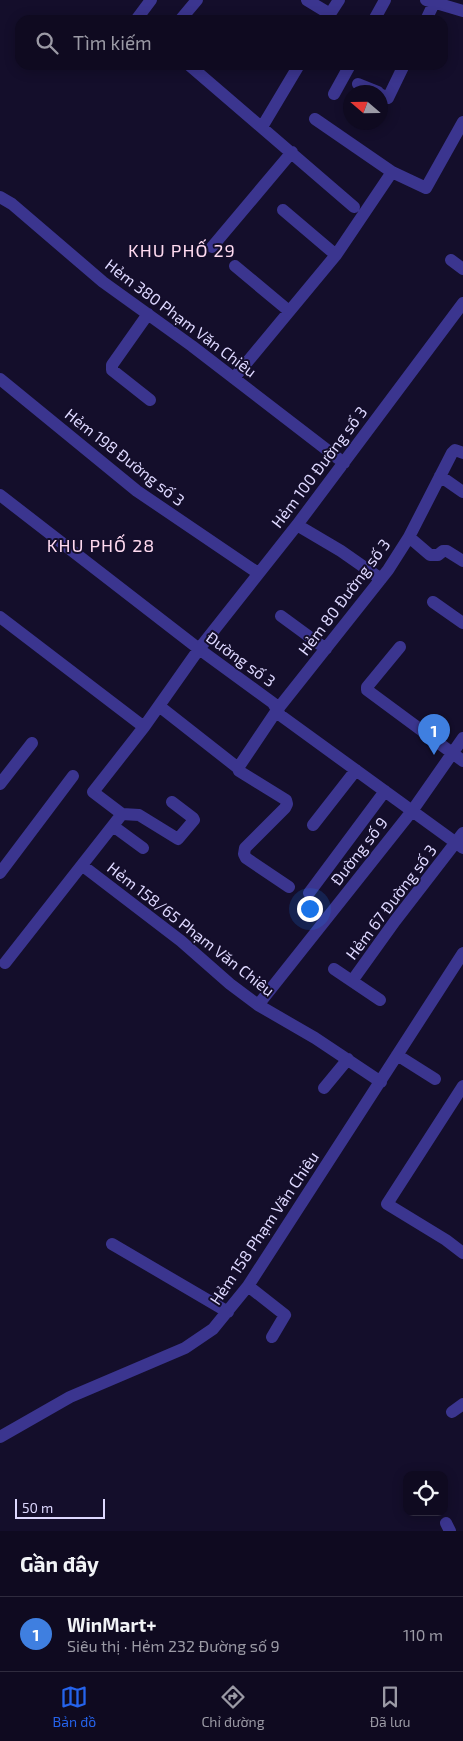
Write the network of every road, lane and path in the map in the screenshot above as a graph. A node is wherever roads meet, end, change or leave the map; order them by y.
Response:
1 (151, 0) edge
2 (197, 0) edge
3 (306, 0) edge
4 (339, 0) edge
5 (385, 0) edge
6 (430, 1) edge
7 (463, 11) edge
8 (140, 15) edge
9 (185, 15) edge
10 (325, 15) edge
11 (329, 15) edge
12 (377, 15) edge
13 (427, 15) edge
14 (195, 70) edge
15 (296, 70) edge
16 (347, 70) edge
17 (402, 70) edge
18 (334, 94) dead end
19 (388, 98) edge
20 (314, 119) dead end
21 (463, 122) edge
22 (262, 127) junction
23 (292, 152) junction
24 (392, 172) junction
25 (0, 197) edge
26 (354, 207) dead end
27 (283, 210) dead end
28 (212, 247) dead end
29 (336, 255) junction
30 (452, 260) dead end
31 (235, 266) dead end
32 (463, 269) edge
33 (463, 303) edge
34 (289, 311) junction
35 (148, 314) junction
36 (234, 378) junction
37 (0, 379) edge
38 (150, 400) dead end
39 (461, 452) edge
40 (344, 462) junction
41 (440, 476) junction
42 (463, 492) edge
43 (0, 495) edge
44 (297, 525) junction
45 (409, 537) junction
46 (463, 561) edge
47 (258, 573) junction
48 (381, 578) junction
49 (433, 602) dead end
50 (281, 616) dead end
51 (0, 617) edge
52 (463, 623) edge
53 (400, 647) dead end
54 (199, 649) junction
55 (326, 649) junction
56 (159, 706) junction
57 (277, 710) junction
58 (144, 726) junction
59 (463, 738) edge
60 (32, 743) dead end
61 (453, 753) junction
62 (463, 761) edge
63 (238, 768) junction
64 (356, 770) junction
65 (72, 776) dead end
66 (0, 784) edge
67 (385, 791) junction
68 (172, 802) dead end
69 (412, 811) junction
70 (122, 814) junction
71 (313, 825) dead end
72 (113, 826) junction
73 (461, 842) edge
74 (143, 848) dead end
75 (83, 866) junction
76 (0, 873) edge
77 (289, 887) dead end
78 (309, 892) dead end
79 (463, 953) edge
80 (5, 963) dead end
81 (334, 969) dead end
82 (352, 981) junction
83 (380, 1000) dead end
84 (258, 1005) junction
85 (401, 1050) junction
86 (348, 1059) junction
87 (435, 1079) dead end
88 (381, 1082) junction
89 (463, 1086) edge
90 (324, 1088) dead end
91 (112, 1244) dead end
92 (463, 1253) edge
93 (248, 1286) junction
94 (228, 1312) junction
95 (272, 1337) dead end
96 (463, 1404) edge
97 (452, 1412) dead end
98 (0, 1437) edge

1 - 8 street
2 - 9 street
3 - 10 street
4 - 11 street
5 - 12 street
6 - 7 street
6 - 13 street
14 - 22 street
15 - 22 street
16 - 18 street
17 - 19 street
20 - 24 street
21 - 24 street
22 - 23 street
23 - 26 street
23 - 28 street
24 - 29 street
25 - 35 street, Hẻm 380 Phạm Văn Chiêu
27 - 29 street
29 - 34 street
30 - 32 street
31 - 34 street
33 - 40 street, Hẻm 100 Đường số 3
34 - 36 street
35 - 36 street, Hẻm 380 Phạm Văn Chiêu
35 - 38 street
36 - 40 street, Hẻm 380 Phạm Văn Chiêu
37 - 47 street, Hẻm 198 Đường số 3
39 - 41 street, Hẻm 80 Đường số 3
40 - 44 street, Hẻm 100 Đường số 3
41 - 42 street
41 - 45 street, Hẻm 80 Đường số 3
43 - 54 street, Đường số 3
44 - 47 street, Hẻm 100 Đường số 3
44 - 48 street
45 - 46 street
45 - 48 street, Hẻm 80 Đường số 3
47 - 54 street, Hẻm 100 Đường số 3
48 - 55 street, Hẻm 80 Đường số 3
49 - 52 street
50 - 55 street
51 - 58 street
53 - 61 street
54 - 56 street, Hẻm 100 Đường số 3
54 - 57 street, Đường số 3
55 - 57 street, Hẻm 80 Đường số 3
56 - 58 street, Hẻm 100 Đường số 3
56 - 63 street
57 - 63 street, Hẻm 80 Đường số 3
57 - 64 street, Đường số 3
58 - 70 street, Hẻm 100 Đường số 3
59 - 61 street, Đường số 9
60 - 66 street
61 - 62 street
61 - 69 street, Đường số 9
63 - 77 street
64 - 67 street, Đường số 3
64 - 71 street
65 - 76 street
67 - 69 street, Đường số 3
67 - 78 street
68 - 70 street
69 - 73 street, Đường số 3
69 - 84 street, Đường số 9
70 - 72 street
72 - 74 street
72 - 75 street
73 - 82 street, Hẻm 67 Đường số 3
75 - 80 street
75 - 84 street, Hẻm 158/65 Phạm Văn Chiêu
79 - 85 street, Hẻm 158 Phạm Văn Chiêu
81 - 82 street, Hẻm 67 Đường số 3
82 - 83 street, Hẻm 67 Đường số 3
84 - 86 street, Hẻm 158/65 Phạm Văn Chiêu
85 - 87 street
85 - 88 street, Hẻm 158 Phạm Văn Chiêu
86 - 88 street, Hẻm 158/65 Phạm Văn Chiêu
86 - 90 street
88 - 93 street, Hẻm 158 Phạm Văn Chiêu
89 - 92 street
91 - 94 street
93 - 94 street, Hẻm 158 Phạm Văn Chiêu
93 - 95 street
94 - 98 street, Hẻm 158 Phạm Văn Chiêu
96 - 97 street

